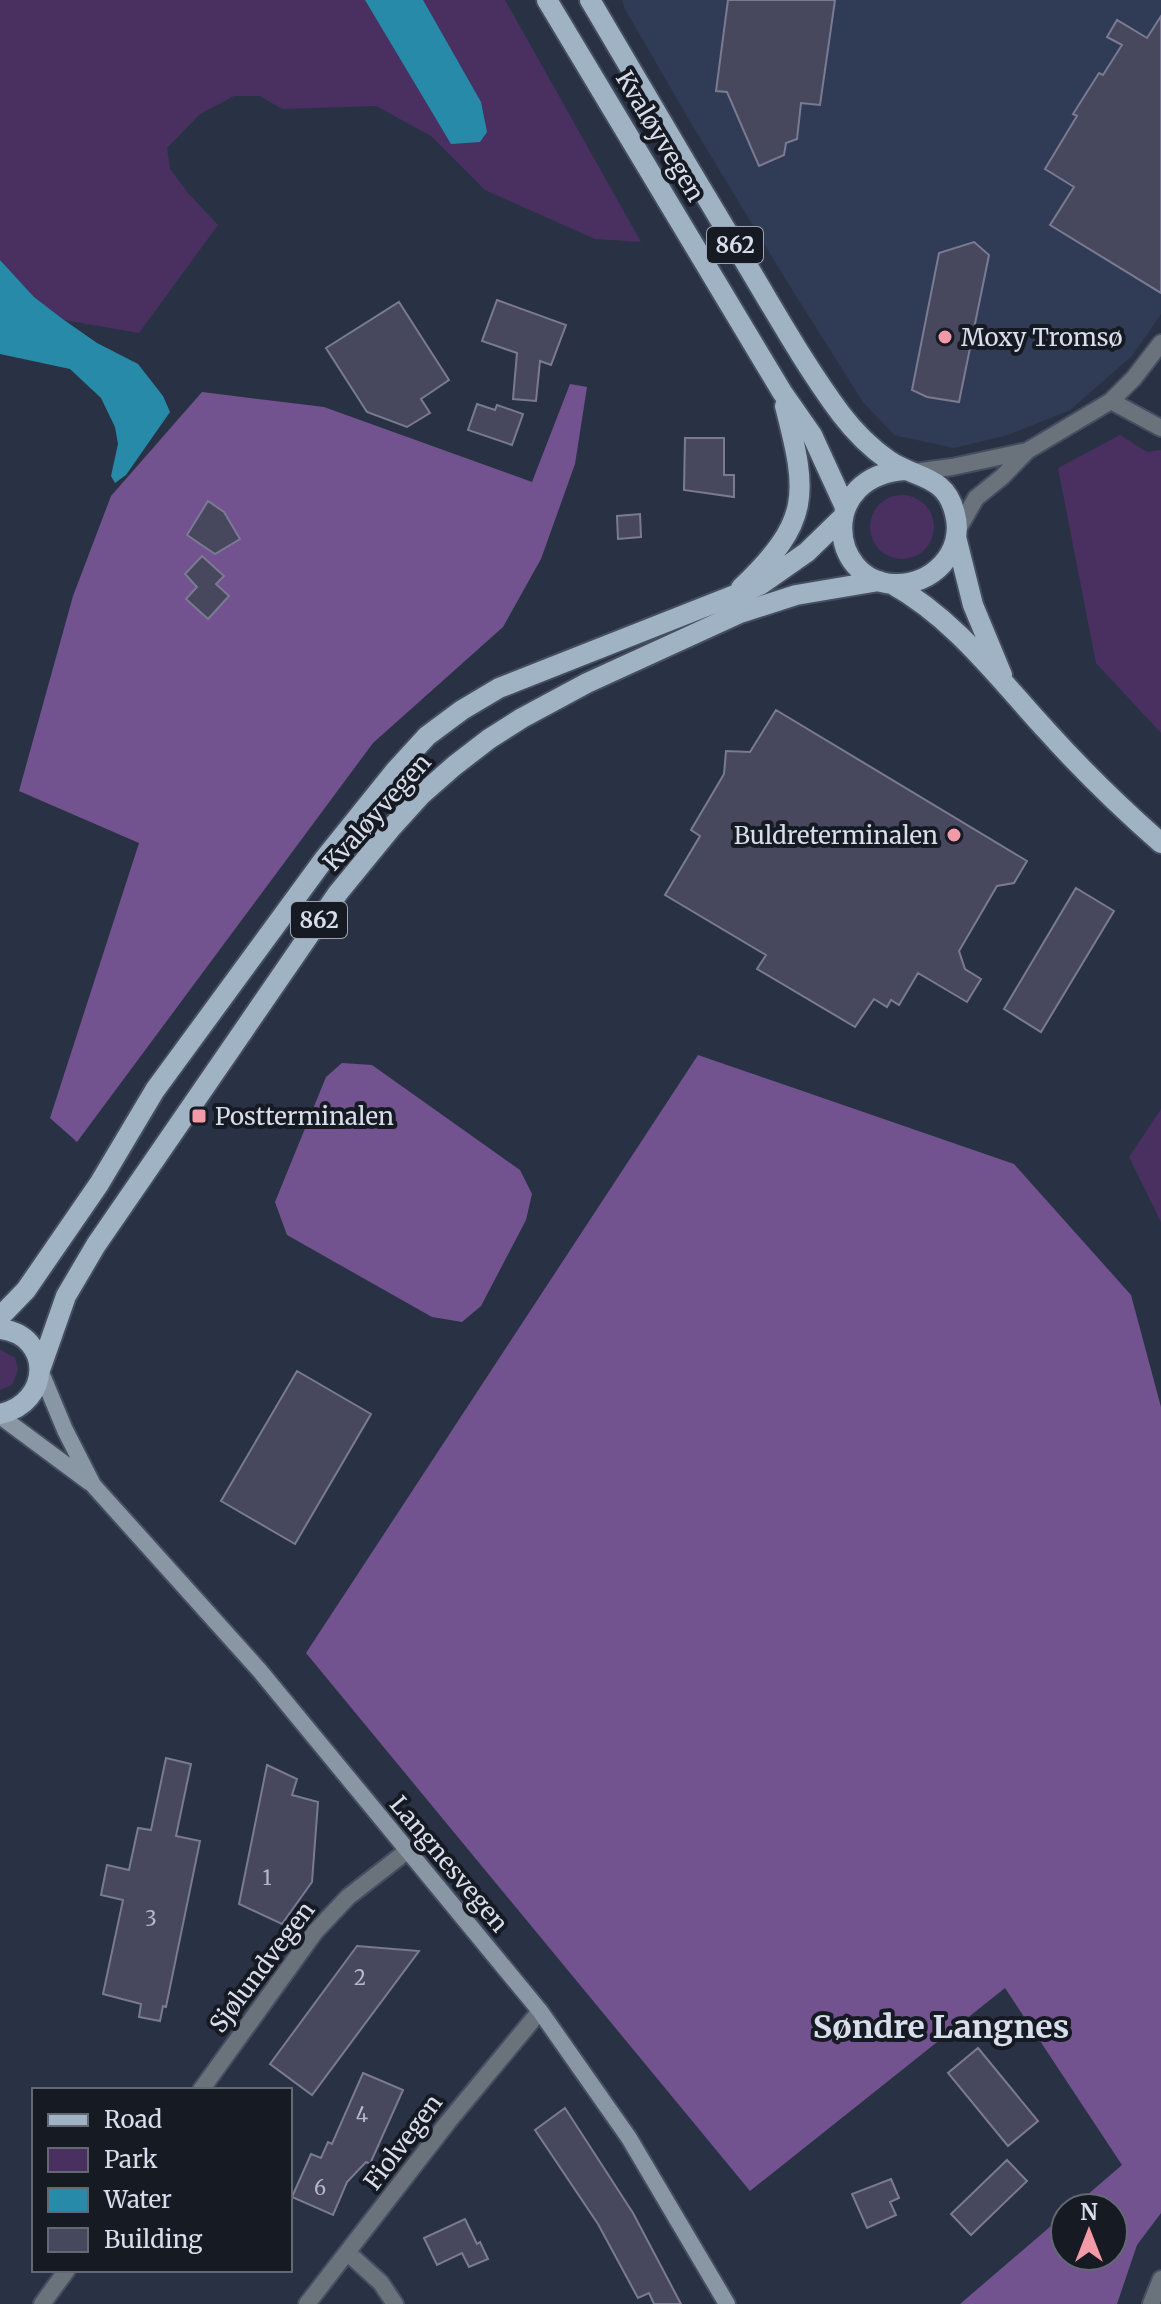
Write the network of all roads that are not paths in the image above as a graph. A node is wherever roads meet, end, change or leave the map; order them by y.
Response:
1 (547, 0) edge
2 (590, 0) edge
3 (1161, 343) edge
4 (782, 392) junction
5 (1111, 401) junction
6 (1161, 428) edge
7 (1027, 451) junction
8 (910, 471) junction
9 (844, 512) junction
10 (957, 534) junction
11 (885, 583) junction
12 (733, 597) junction
13 (1006, 682) junction
14 (1161, 843) edge
15 (0, 1317) edge
16 (0, 1329) edge
17 (40, 1370) junction
18 (0, 1415) edge
19 (93, 1485) junction
20 (407, 1851) junction
21 (540, 2011) junction
22 (202, 2088) edge
23 (348, 2253) junction
24 (66, 2272) edge
25 (1161, 2279) edge
26 (42, 2304) edge
27 (307, 2304) edge
28 (395, 2304) edge
29 (727, 2304) edge
30 (1151, 2304) edge

1 - 4 main road, Kvaløyvegen / 862
2 - 8 main road, Kvaløyvegen / 862
3 - 5 street
4 - 9 main road, Kvaløyvegen / 862
4 - 12 main road, 862
5 - 6 street
5 - 7 street
7 - 8 street
7 - 10 street
8 - 9 main road, 862
8 - 10 main road, 862
9 - 11 main road, 862
9 - 12 main road, Kvaløyvegen / 862
10 - 11 main road, 862
10 - 13 main road, 862
11 - 13 main road, 862
11 - 17 main road, Kvaløyvegen / 862
12 - 15 main road, Kvaløyvegen / 862
13 - 14 main road, 862
16 - 17 main road
17 - 18 main road, 862
17 - 19 street, Langnesvegen
18 - 19 street, Langnesvegen
19 - 20 street, Langnesvegen
20 - 21 street, Langnesvegen
20 - 22 street, Sjølundvegen
21 - 23 street, Fiolvegen
21 - 29 street, Langnesvegen
23 - 27 street, Fiolvegen
23 - 28 street
24 - 26 street
25 - 30 street

